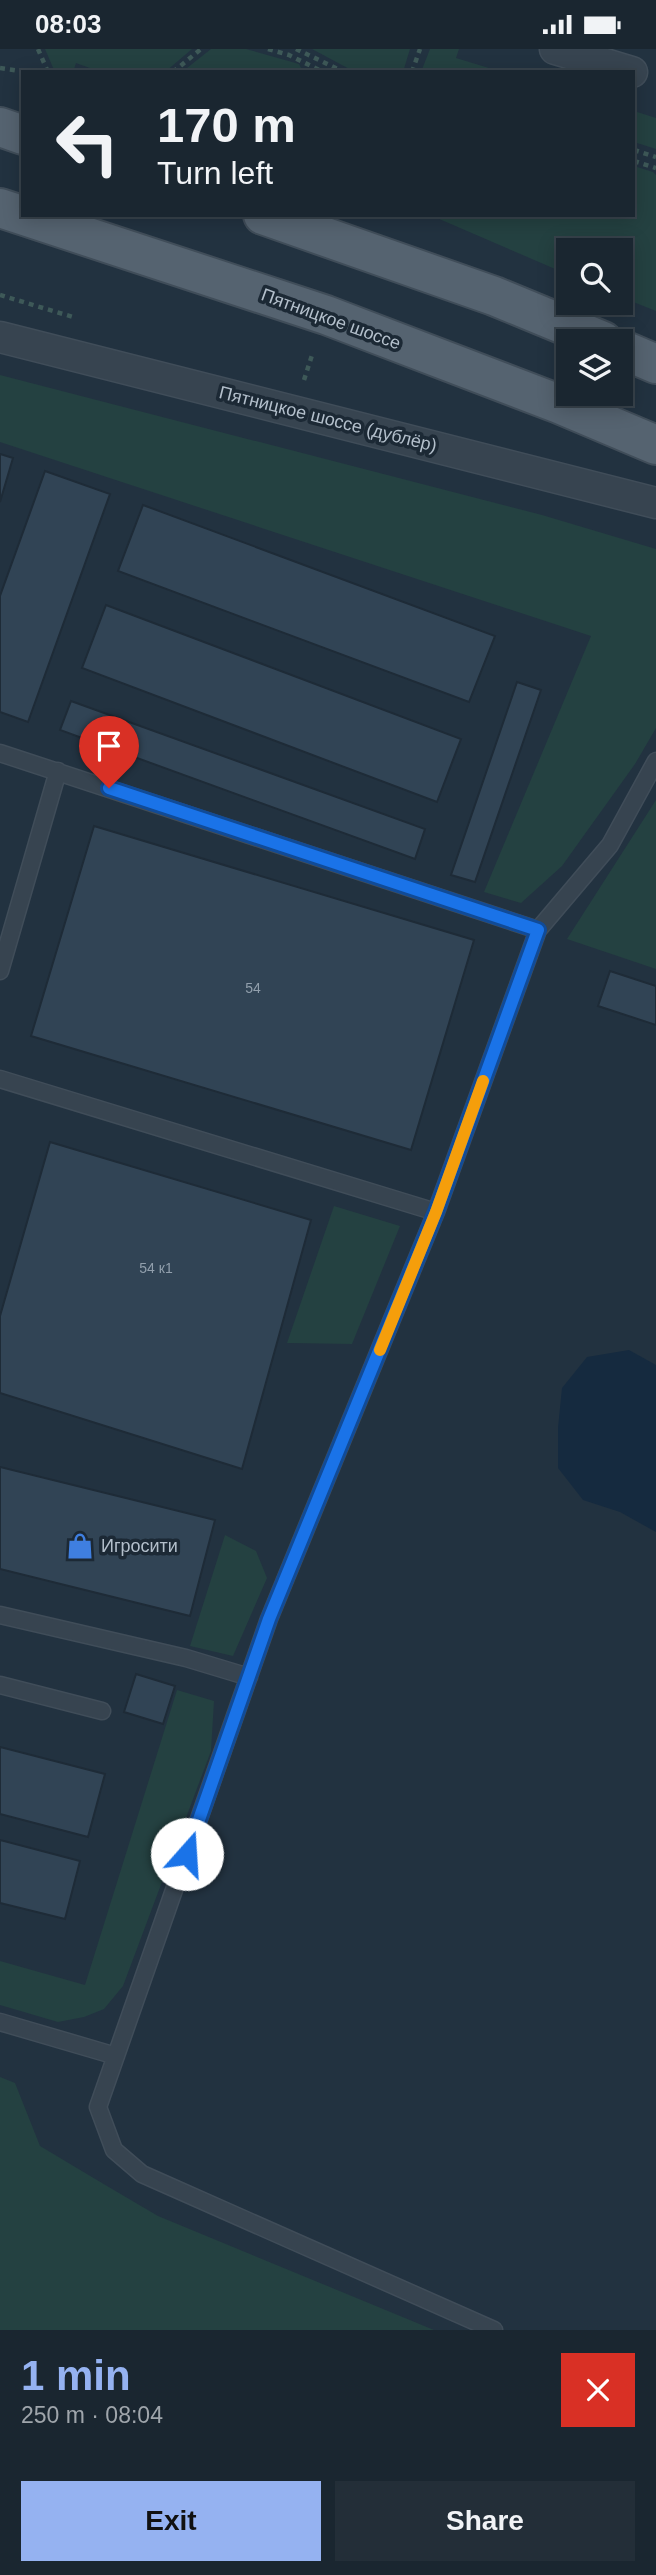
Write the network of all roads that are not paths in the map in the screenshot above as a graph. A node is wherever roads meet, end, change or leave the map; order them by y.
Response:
1 (555, 49) edge
2 (596, 55) edge
3 (629, 70) edge
4 (635, 73) edge
5 (656, 79) edge
6 (0, 127) edge
7 (21, 134) edge
8 (0, 208) edge
9 (21, 215) edge
10 (27, 217) edge
11 (269, 217) edge
12 (574, 329) edge
13 (0, 337) edge
14 (633, 354) edge
15 (656, 364) edge
16 (656, 445) edge
17 (656, 503) edge
18 (0, 753) edge
19 (656, 761) edge
20 (58, 772) junction
21 (538, 930) junction
22 (0, 971) edge
23 (0, 1079) edge
24 (436, 1212) junction
25 (0, 1615) edge
26 (249, 1677) junction
27 (0, 1685) edge
28 (102, 1710) dead end
29 (0, 2022) edge
30 (116, 2056) junction
31 (494, 2330) edge

1 - 2 street
2 - 3 street
4 - 5 street
6 - 7 main road
8 - 9 main road, Пятницкое шоссе
10 - 16 main road, Пятницкое шоссе
11 - 12 main road
13 - 17 street, Пятницкое шоссе (дублёр)
14 - 15 main road
18 - 20 lane
19 - 21 lane
20 - 21 lane
20 - 22 lane
21 - 24 lane
23 - 24 lane
24 - 26 lane
25 - 26 lane
26 - 30 lane
27 - 28 lane
29 - 30 lane
30 - 31 lane

